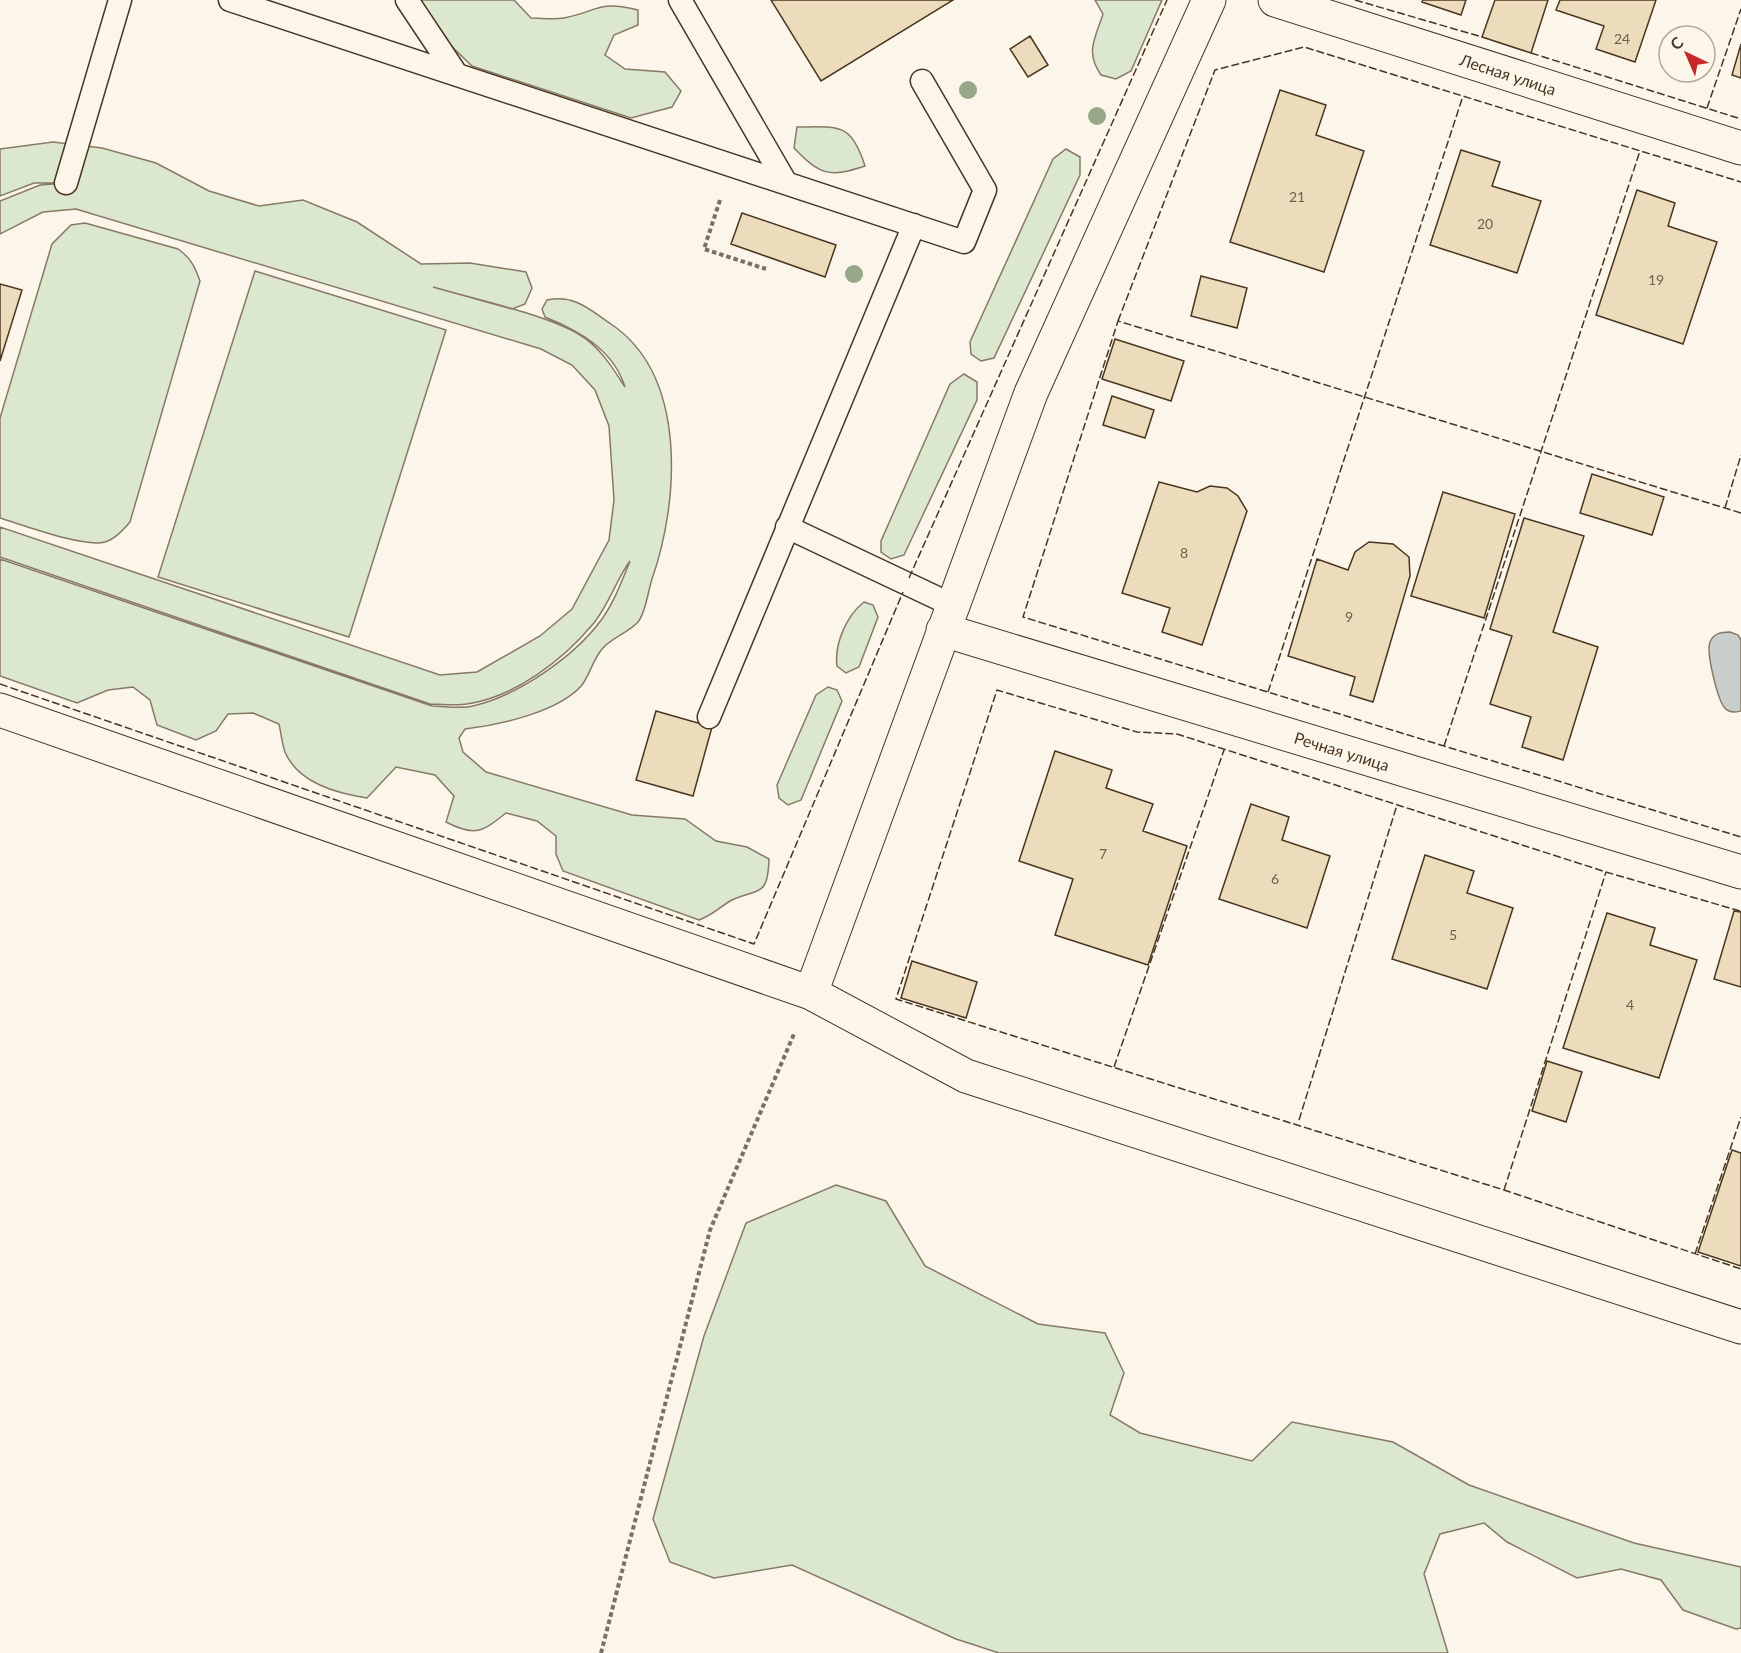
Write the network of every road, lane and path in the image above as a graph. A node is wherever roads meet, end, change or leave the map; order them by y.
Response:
1 (120, 0) edge
2 (230, 0) edge
3 (407, 0) edge
4 (680, 0) edge
5 (1209, 0) edge
6 (1275, 0) edge
7 (457, 75) junction
8 (922, 81) dead end
9 (1741, 148) edge
10 (731, 165) junction
11 (66, 183) dead end
12 (786, 183) junction
13 (914, 225) junction
14 (766, 269) dead end
15 (787, 527) junction
16 (947, 618) junction
17 (0, 710) edge
18 (709, 717) dead end
19 (1741, 872) edge
20 (811, 993) junction
21 (1741, 1327) edge
22 (601, 1653) edge

1 - 11 lane
2 - 7 lane
3 - 7 lane
4 - 12 lane
5 - 16 street
6 - 9 street, Лесная улица
7 - 10 lane
8 - 13 lane
10 - 12 lane
10 - 14 path
12 - 13 lane
13 - 15 lane
15 - 16 lane
15 - 18 lane
16 - 19 street, Речная улица
16 - 20 street
17 - 20 street
20 - 21 street
20 - 22 path

